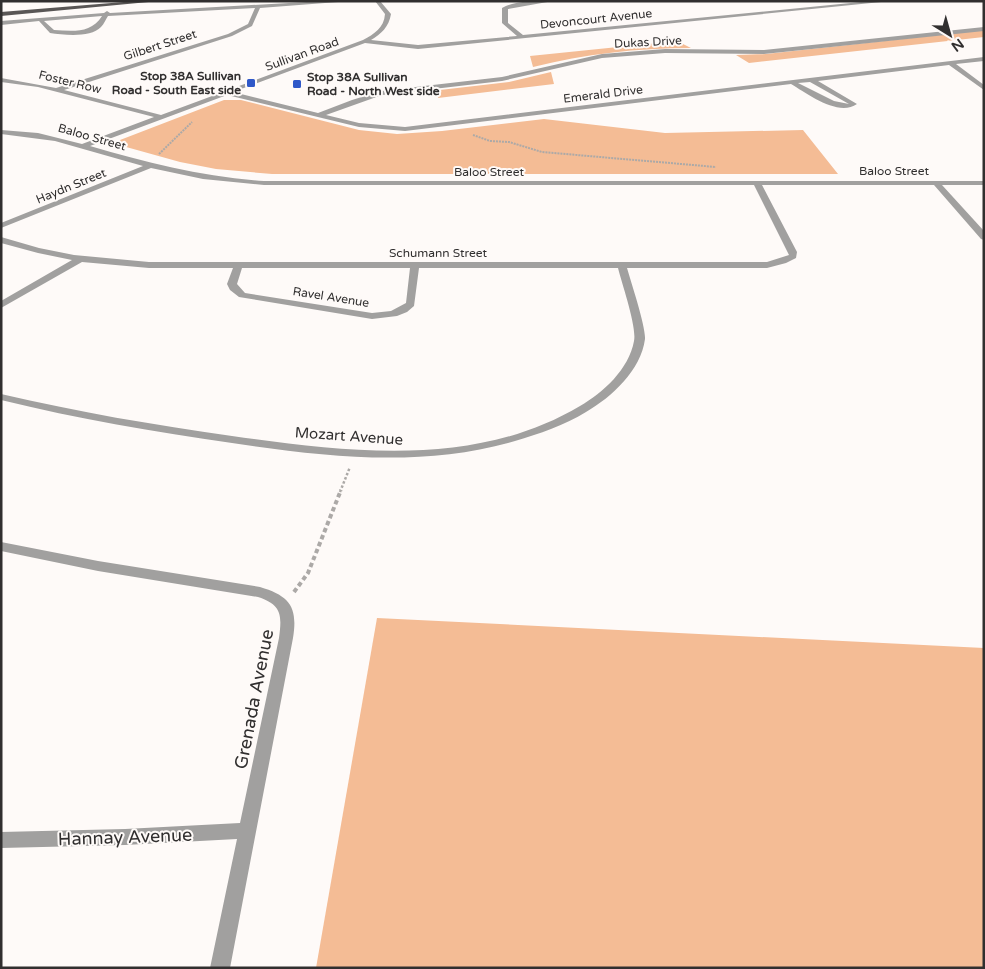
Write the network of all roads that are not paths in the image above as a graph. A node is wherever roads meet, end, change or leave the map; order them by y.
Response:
1 (106, 1) edge
2 (157, 1) edge
3 (349, 1) edge
4 (377, 1) edge
5 (551, 1) edge
6 (889, 1) edge
7 (258, 8) junction
8 (1, 9) edge
9 (1, 14) edge
10 (107, 14) junction
11 (40, 19) junction
12 (1, 23) edge
13 (984, 29) edge
14 (522, 37) junction
15 (365, 41) junction
16 (984, 59) edge
17 (950, 63) junction
18 (810, 79) junction
19 (1, 80) edge
20 (791, 82) junction
21 (984, 88) edge
22 (56, 90) junction
23 (228, 93) junction
24 (319, 115) junction
25 (162, 117) junction
26 (1, 132) edge
27 (83, 146) junction
28 (146, 165) junction
29 (756, 182) junction
30 (935, 182) junction
31 (984, 182) edge
32 (1, 226) edge
33 (984, 237) edge
34 (1, 240) edge
35 (79, 260) junction
36 (622, 265) junction
37 (238, 266) junction
38 (415, 266) junction
39 (1, 305) edge
40 (1, 397) edge
41 (1, 546) edge
42 (249, 830) junction
43 (1, 840) edge
44 (220, 968) edge

1 - 8 main road
2 - 9 main road
3 - 7 street
4 - 15 street, Sullivan Road
5 - 14 street
6 - 14 street, Devoncourt Avenue
7 - 10 street
7 - 22 street, Gilbert Street
10 - 11 street
10 - 11 street
11 - 12 street
13 - 24 street, Dukas Drive
14 - 15 street, Devoncourt Avenue
15 - 23 street, Sullivan Road
16 - 17 street, Emerald Drive
17 - 18 street, Emerald Drive
17 - 21 street
18 - 20 street, Emerald Drive
18 - 20 street
19 - 22 street, Foster Row
20 - 24 street, Emerald Drive
22 - 25 street, Foster Row
23 - 24 street, Emerald Drive
23 - 25 street, Sullivan Road
25 - 27 street, Sullivan Road
26 - 27 street, Baloo Street
27 - 28 street, Baloo Street
28 - 29 street, Baloo Street
28 - 32 street, Haydn Street
29 - 30 street, Baloo Street
29 - 36 street, Schumann Street
30 - 31 street, Baloo Street
30 - 33 street
34 - 35 street, Schumann Street
35 - 37 street, Schumann Street
35 - 39 street
36 - 38 street, Schumann Street
36 - 40 street, Mozart Avenue
37 - 38 street, Schumann Street
37 - 38 street, Ravel Avenue
41 - 42 street, Grenada Avenue
42 - 43 street, Hannay Avenue
42 - 44 street, Grenada Avenue

